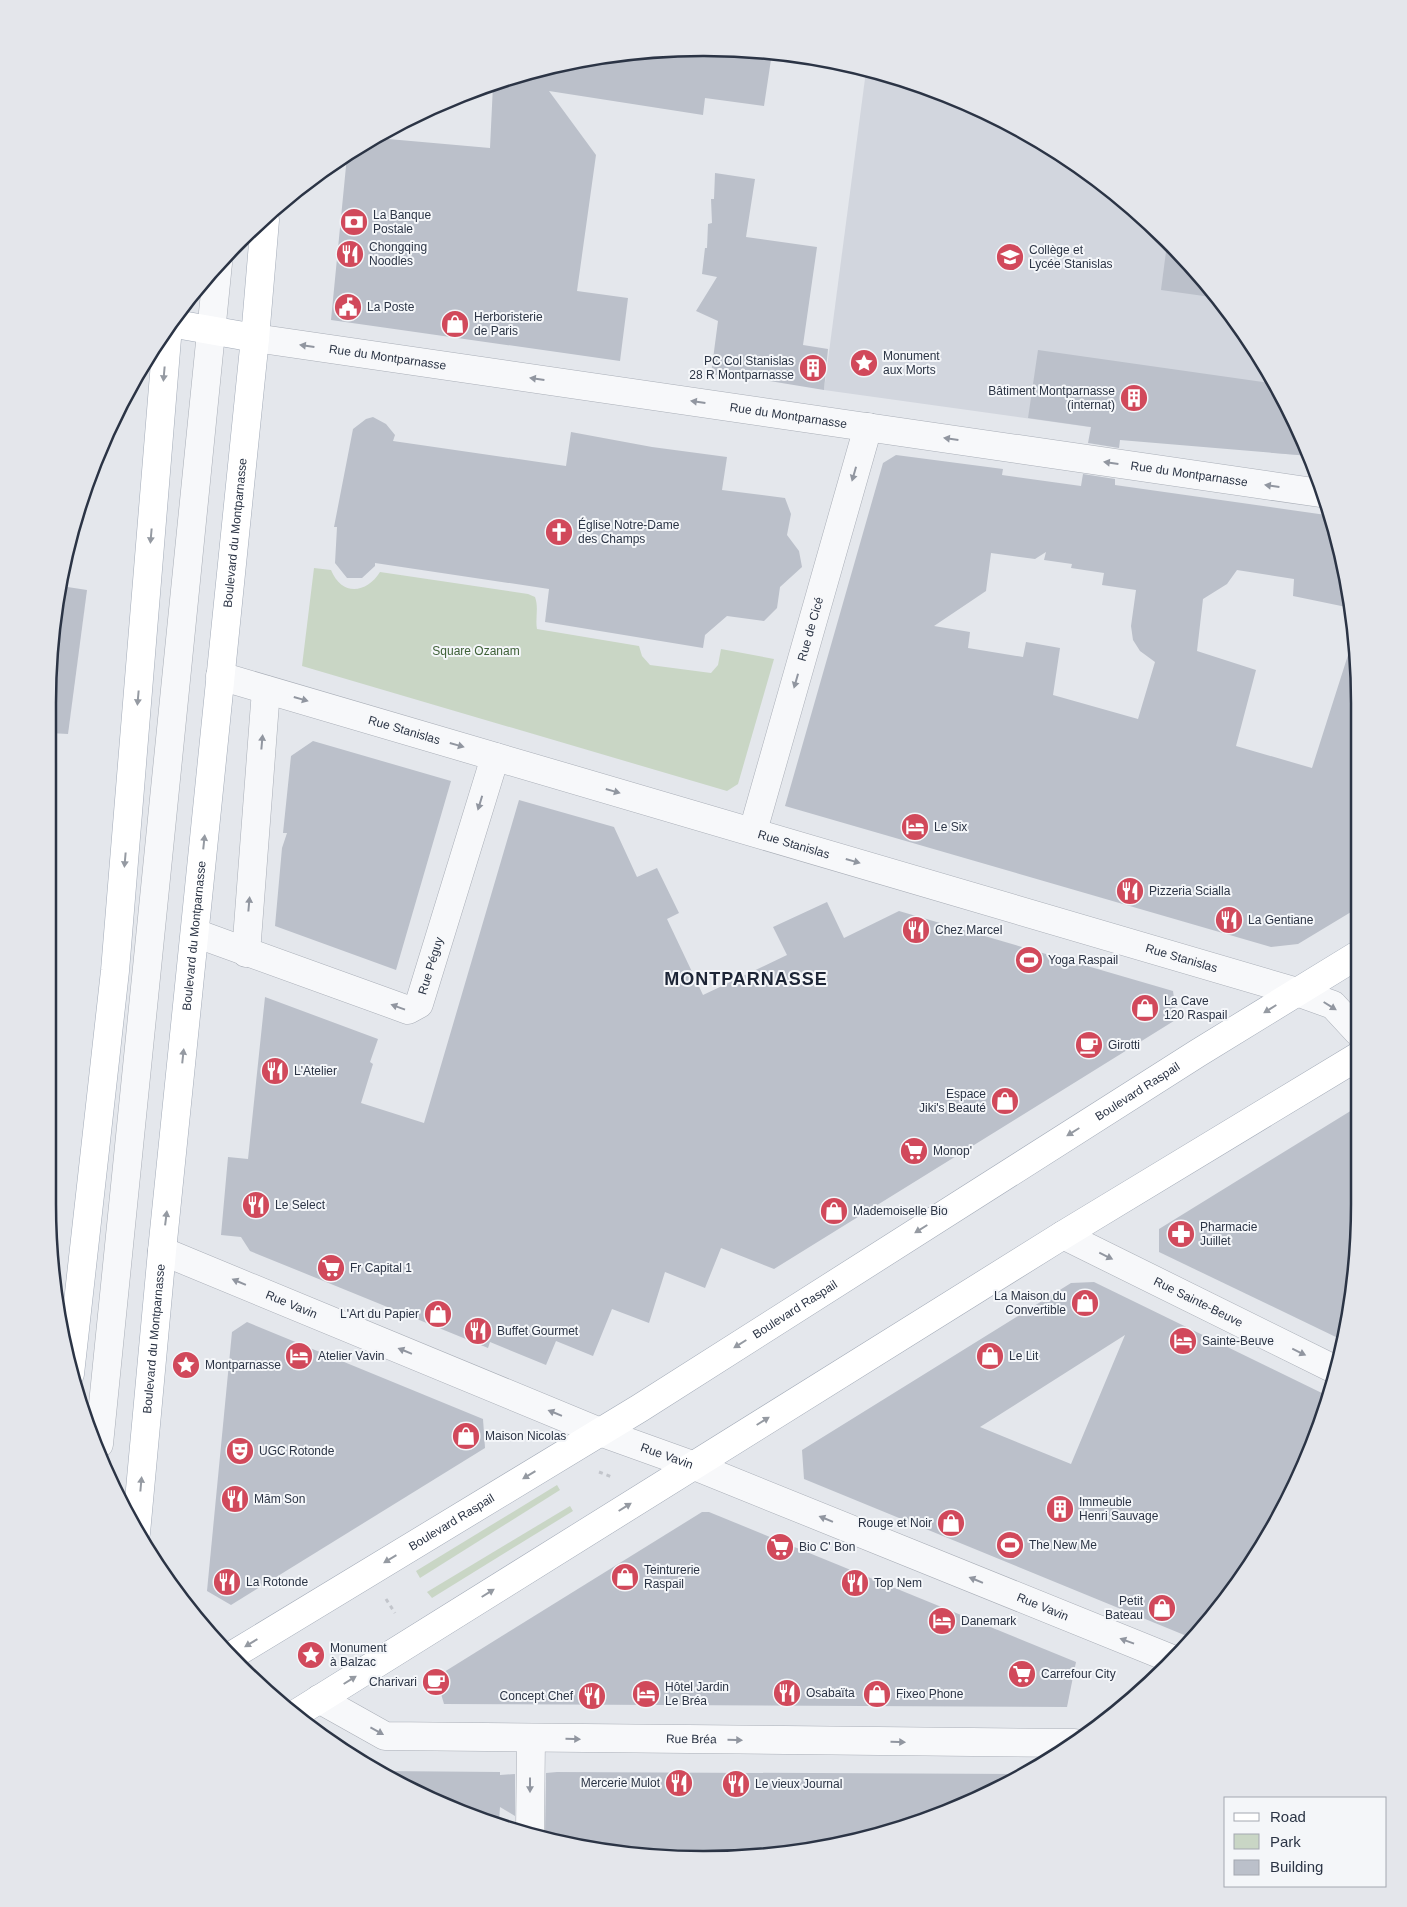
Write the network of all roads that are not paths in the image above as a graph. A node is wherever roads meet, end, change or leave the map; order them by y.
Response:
1 (264, 229) edge
2 (217, 277) edge
3 (178, 325) edge
4 (212, 330) junction
5 (255, 338) junction
6 (168, 340) edge
7 (868, 427) junction
8 (1315, 492) edge
9 (220, 676) junction
10 (266, 690) junction
11 (495, 757) junction
12 (753, 831) junction
13 (195, 933) junction
14 (246, 953) junction
15 (1351, 959) edge
16 (1297, 992) junction
17 (1351, 1024) edge
18 (1351, 1061) edge
19 (1063, 1235) junction
20 (162, 1251) junction
21 (73, 1348) edge
22 (1330, 1367) edge
23 (600, 1432) junction
24 (100, 1435) edge
25 (692, 1465) junction
26 (137, 1517) edge
27 (238, 1652) edge
28 (1165, 1656) edge
29 (319, 1699) junction
30 (301, 1710) edge
31 (531, 1738) junction
32 (1062, 1743) edge
33 (530, 1827) edge

1 - 5 main road, Boulevard du Montparnasse
2 - 4 street
3 - 4 main road
4 - 5 main road
4 - 24 street
7 -> 5 street, Rue du Montparnasse
5 - 9 main road, Boulevard du Montparnasse
6 -> 21 main road
8 -> 7 street, Rue du Montparnasse
7 -> 12 street, Rue de Cicé
9 - 10 street, Rue Stanislas
13 -> 9 main road, Boulevard du Montparnasse
10 -> 11 street, Rue Stanislas
14 -> 10 street
11 -> 12 street, Rue Stanislas
11 -> 14 street, Rue Péguy
12 -> 16 street, Rue Stanislas
13 - 14 street, Rue Péguy
20 -> 13 main road, Boulevard du Montparnasse
15 - 16 main road, Boulevard Raspail
16 -> 17 street, Rue Stanislas
16 -> 23 main road, Boulevard Raspail
18 - 19 main road
19 -> 22 street, Rue Sainte-Beuve
25 -> 19 main road
23 -> 20 street, Rue Vavin
26 -> 20 main road, Boulevard du Montparnasse
23 - 25 street, Rue Vavin
23 -> 27 main road, Boulevard Raspail
28 -> 25 street, Rue Vavin
29 -> 25 main road
29 - 30 main road
29 -> 31 street, Rue Bréa
31 -> 32 street, Rue Bréa
31 -> 33 street

